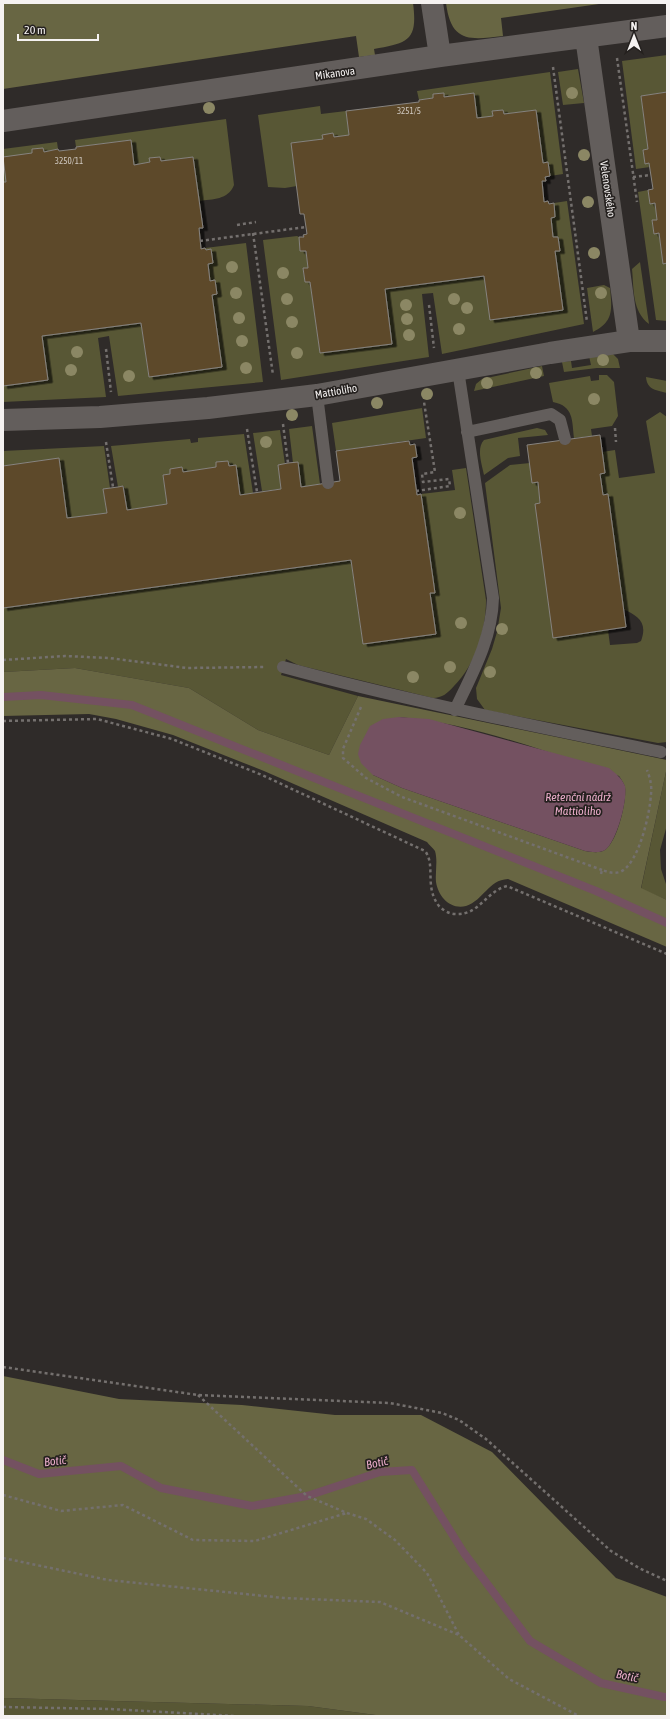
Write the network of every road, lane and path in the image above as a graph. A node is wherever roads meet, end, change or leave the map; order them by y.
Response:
1 (432, 3) edge
2 (667, 26) edge
3 (586, 37) junction
4 (440, 56) junction
5 (617, 58) dead end
6 (553, 67) dead end
7 (3, 121) edge
8 (651, 175) dead end
9 (633, 177) junction
10 (637, 207) dead end
11 (256, 222) dead end
12 (237, 225) dead end
13 (306, 227) dead end
14 (253, 233) junction
15 (200, 240) dead end
16 (429, 305) dead end
17 (586, 308) dead end
18 (667, 340) edge
19 (629, 341) junction
20 (106, 350) dead end
21 (435, 351) dead end
22 (458, 370) junction
23 (273, 376) dead end
24 (111, 393) dead end
25 (317, 395) junction
26 (424, 402) dead end
27 (3, 420) edge
28 (283, 424) dead end
29 (247, 428) dead end
30 (615, 428) dead end
31 (467, 432) junction
32 (565, 439) dead end
33 (106, 442) dead end
34 (616, 442) dead end
35 (288, 463) dead end
36 (328, 483) dead end
37 (113, 488) dead end
38 (416, 491) dead end
39 (257, 492) dead end
40 (3, 660) edge
41 (283, 668) joint
42 (368, 690) junction
43 (455, 710) junction
44 (3, 721) edge
45 (644, 749) junction
46 (661, 752) dead end
47 (602, 870) junction
48 (600, 874) dead end
49 (667, 954) edge
50 (3, 1367) edge
51 (198, 1395) junction
52 (3, 1495) edge
53 (347, 1513) junction
54 (3, 1558) edge
55 (667, 1581) edge
56 (459, 1635) junction
57 (3, 1707) edge
58 (236, 1716) edge
59 (579, 1716) edge

1 - 4 street
2 - 3 street, Mikanova
3 - 4 street, Mikanova
3 - 19 street, Velenovského
4 - 7 street, Mikanova
5 - 9 path
6 - 17 path
8 - 9 path
9 - 10 path
11 - 12 path
13 - 14 path
14 - 15 path
14 - 23 path
16 - 21 path
18 - 19 street, Mattioliho
19 - 22 street, Mattioliho
20 - 24 path
22 - 25 street, Mattioliho
22 - 31 lane
25 - 27 street, Mattioliho
25 - 36 lane
26 - 38 path
28 - 35 path
29 - 39 path
30 - 34 path
31 - 32 lane
31 - 43 lane
33 - 37 path
40 - 41 path
41 - 42 lane
42 - 43 lane
42 - 47 path
43 - 45 lane
44 - 49 path
45 - 46 lane
45 - 47 path
47 - 48 path
50 - 51 path
51 - 53 path
51 - 55 path
52 - 53 path
53 - 56 path
54 - 56 path
56 - 59 path
57 - 58 path

